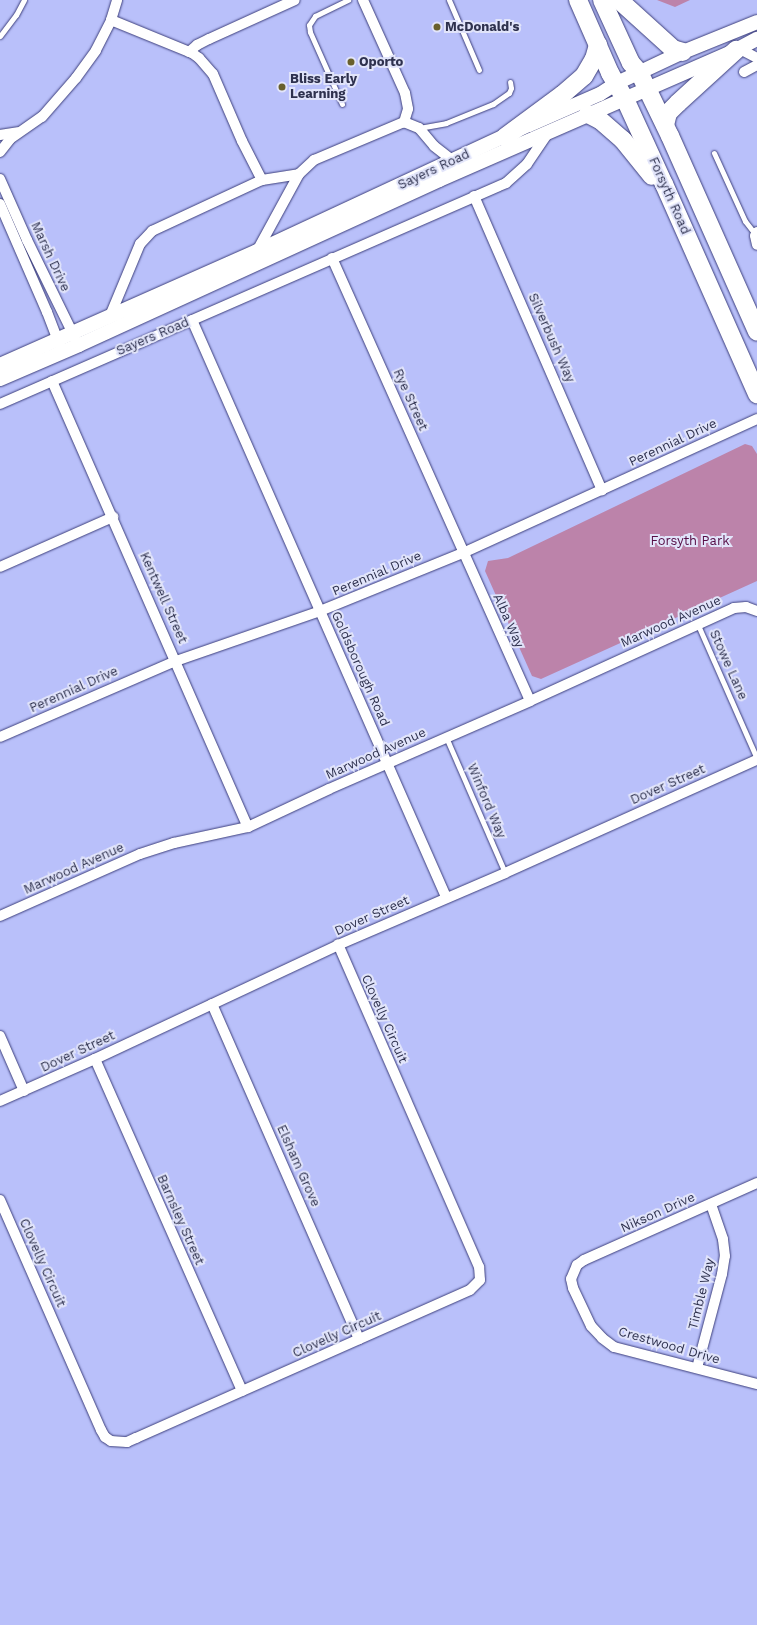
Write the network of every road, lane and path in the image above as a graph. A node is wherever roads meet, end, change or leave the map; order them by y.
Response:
1 (24, 0) edge
2 (117, 0) edge
3 (295, 0) edge
4 (348, 0) edge
5 (363, 0) edge
6 (450, 0) edge
7 (578, 0) edge
8 (602, 0) edge
9 (619, 0) edge
10 (112, 20) junction
11 (757, 22) edge
12 (0, 36) edge
13 (757, 39) edge
14 (598, 45) junction
15 (738, 50) junction
16 (189, 52) junction
17 (683, 52) junction
18 (757, 58) edge
19 (757, 65) edge
20 (479, 70) dead end
21 (639, 72) junction
22 (744, 72) dead end
23 (510, 82) dead end
24 (617, 83) junction
25 (648, 89) junction
26 (625, 99) junction
27 (342, 104) dead end
28 (588, 114) junction
29 (404, 122) junction
30 (665, 125) junction
31 (419, 128) junction
32 (549, 130) junction
33 (22, 131) junction
34 (0, 135) edge
35 (505, 137) junction
36 (0, 152) edge
37 (714, 153) dead end
38 (453, 161) junction
39 (300, 174) junction
40 (0, 179) edge
41 (262, 180) junction
42 (474, 196) junction
43 (0, 204) edge
44 (672, 204) junction
45 (756, 233) edge
46 (757, 245) edge
47 (257, 251) junction
48 (332, 258) junction
49 (110, 316) junction
50 (192, 320) junction
51 (757, 331) edge
52 (72, 332) junction
53 (79, 345) junction
54 (60, 346) junction
55 (0, 365) edge
56 (0, 378) edge
57 (52, 381) junction
58 (757, 394) edge
59 (0, 404) edge
60 (757, 419) edge
61 (602, 490) junction
62 (113, 517) junction
63 (463, 553) junction
64 (0, 567) edge
65 (320, 611) junction
66 (757, 611) edge
67 (697, 624) junction
68 (176, 661) junction
69 (530, 701) junction
70 (0, 737) edge
71 (446, 737) junction
72 (757, 759) edge
73 (387, 764) junction
74 (248, 827) junction
75 (505, 873) junction
76 (446, 897) junction
77 (0, 916) edge
78 (338, 945) junction
79 (212, 1004) junction
80 (0, 1036) edge
81 (95, 1059) junction
82 (24, 1091) junction
83 (0, 1101) edge
84 (757, 1183) edge
85 (0, 1200) edge
86 (710, 1204) junction
87 (573, 1271) joint
88 (359, 1339) junction
89 (697, 1368) junction
90 (757, 1384) edge
91 (242, 1391) junction

1 - 12 lane
2 - 10 street
3 - 16 street
4 - 27 lane
5 - 29 street
6 - 20 lane
7 - 14 highway, Forsyth Road
8 - 21 highway, Forsyth Road
9 - 17 highway
10 - 16 street
10 - 33 street
11 - 17 main road, Sayers Road
13 - 15 main road, Sayers Road
14 - 24 highway, Forsyth Road
14 - 35 highway
15 - 18 street
15 - 25 main road, Sayers Road
15 - 30 highway
16 - 41 street
17 - 21 main road, Sayers Road
19 - 22 street
21 - 24 main road, Sayers Road
21 - 25 highway, Forsyth Road
23 - 31 lane
24 - 26 highway, Forsyth Road
24 - 35 main road, Sayers Road
25 - 26 main road, Sayers Road
25 - 30 highway, Forsyth Road
26 - 28 main road, Sayers Road
26 - 44 highway, Forsyth Road
28 - 32 main road, Sayers Road
28 - 44 highway
29 - 31 street
29 - 39 street
30 - 51 highway, Forsyth Road
31 - 38 street
32 - 42 street, Sayers Road
32 - 53 main road, Sayers Road
33 - 34 street
33 - 36 street
35 - 38 main road, Sayers Road
37 - 45 lane
38 - 47 main road, Sayers Road
39 - 41 street
39 - 47 street
40 - 52 street, Marsh Drive
41 - 49 street
42 - 48 street, Sayers Road
42 - 61 street, Silverbush Way
43 - 54 street, Marsh Drive
44 - 58 highway, Forsyth Road
45 - 46 street
47 - 49 main road, Sayers Road
48 - 50 street, Sayers Road
48 - 63 street, Rye Street
49 - 52 main road, Sayers Road
50 - 57 street, Sayers Road
50 - 65 street, Goldsborough Road
52 - 53 street, Marsh Drive
52 - 54 main road, Sayers Road
53 - 54 main road, Sayers Road
54 - 55 main road, Sayers Road
54 - 56 main road, Sayers Road
57 - 59 street, Sayers Road
57 - 62 street, Kentwell Street
60 - 61 street, Perennial Drive
61 - 63 street, Perennial Drive
62 - 64 street
62 - 68 street, Kentwell Street
63 - 65 street, Perennial Drive
63 - 69 street, Alba Way
65 - 68 street, Perennial Drive
65 - 73 street, Goldsborough Road
66 - 67 street, Marwood Avenue
67 - 69 street, Marwood Avenue
67 - 72 lane, Stowe Lane
68 - 70 street, Perennial Drive
68 - 74 street, Kentwell Street
69 - 71 street, Marwood Avenue
71 - 73 street, Marwood Avenue
71 - 75 lane, Winford Way
72 - 75 street, Dover Street
73 - 74 street, Marwood Avenue
73 - 76 street, Goldsborough Road
74 - 77 street, Marwood Avenue
75 - 76 street, Dover Street
76 - 78 street, Dover Street
78 - 79 street, Dover Street
78 - 88 street, Clovelly Circuit
79 - 81 street, Dover Street
79 - 88 street, Elsham Grove
80 - 82 street
81 - 82 street, Dover Street
81 - 91 street, Barnsley Street
82 - 83 street, Dover Street
84 - 86 street, Nikson Drive
85 - 91 street, Clovelly Circuit
86 - 87 street, Nikson Drive
86 - 89 street, Timble Way
87 - 89 street, Crestwood Drive
88 - 91 street, Clovelly Circuit
89 - 90 street, Crestwood Drive

